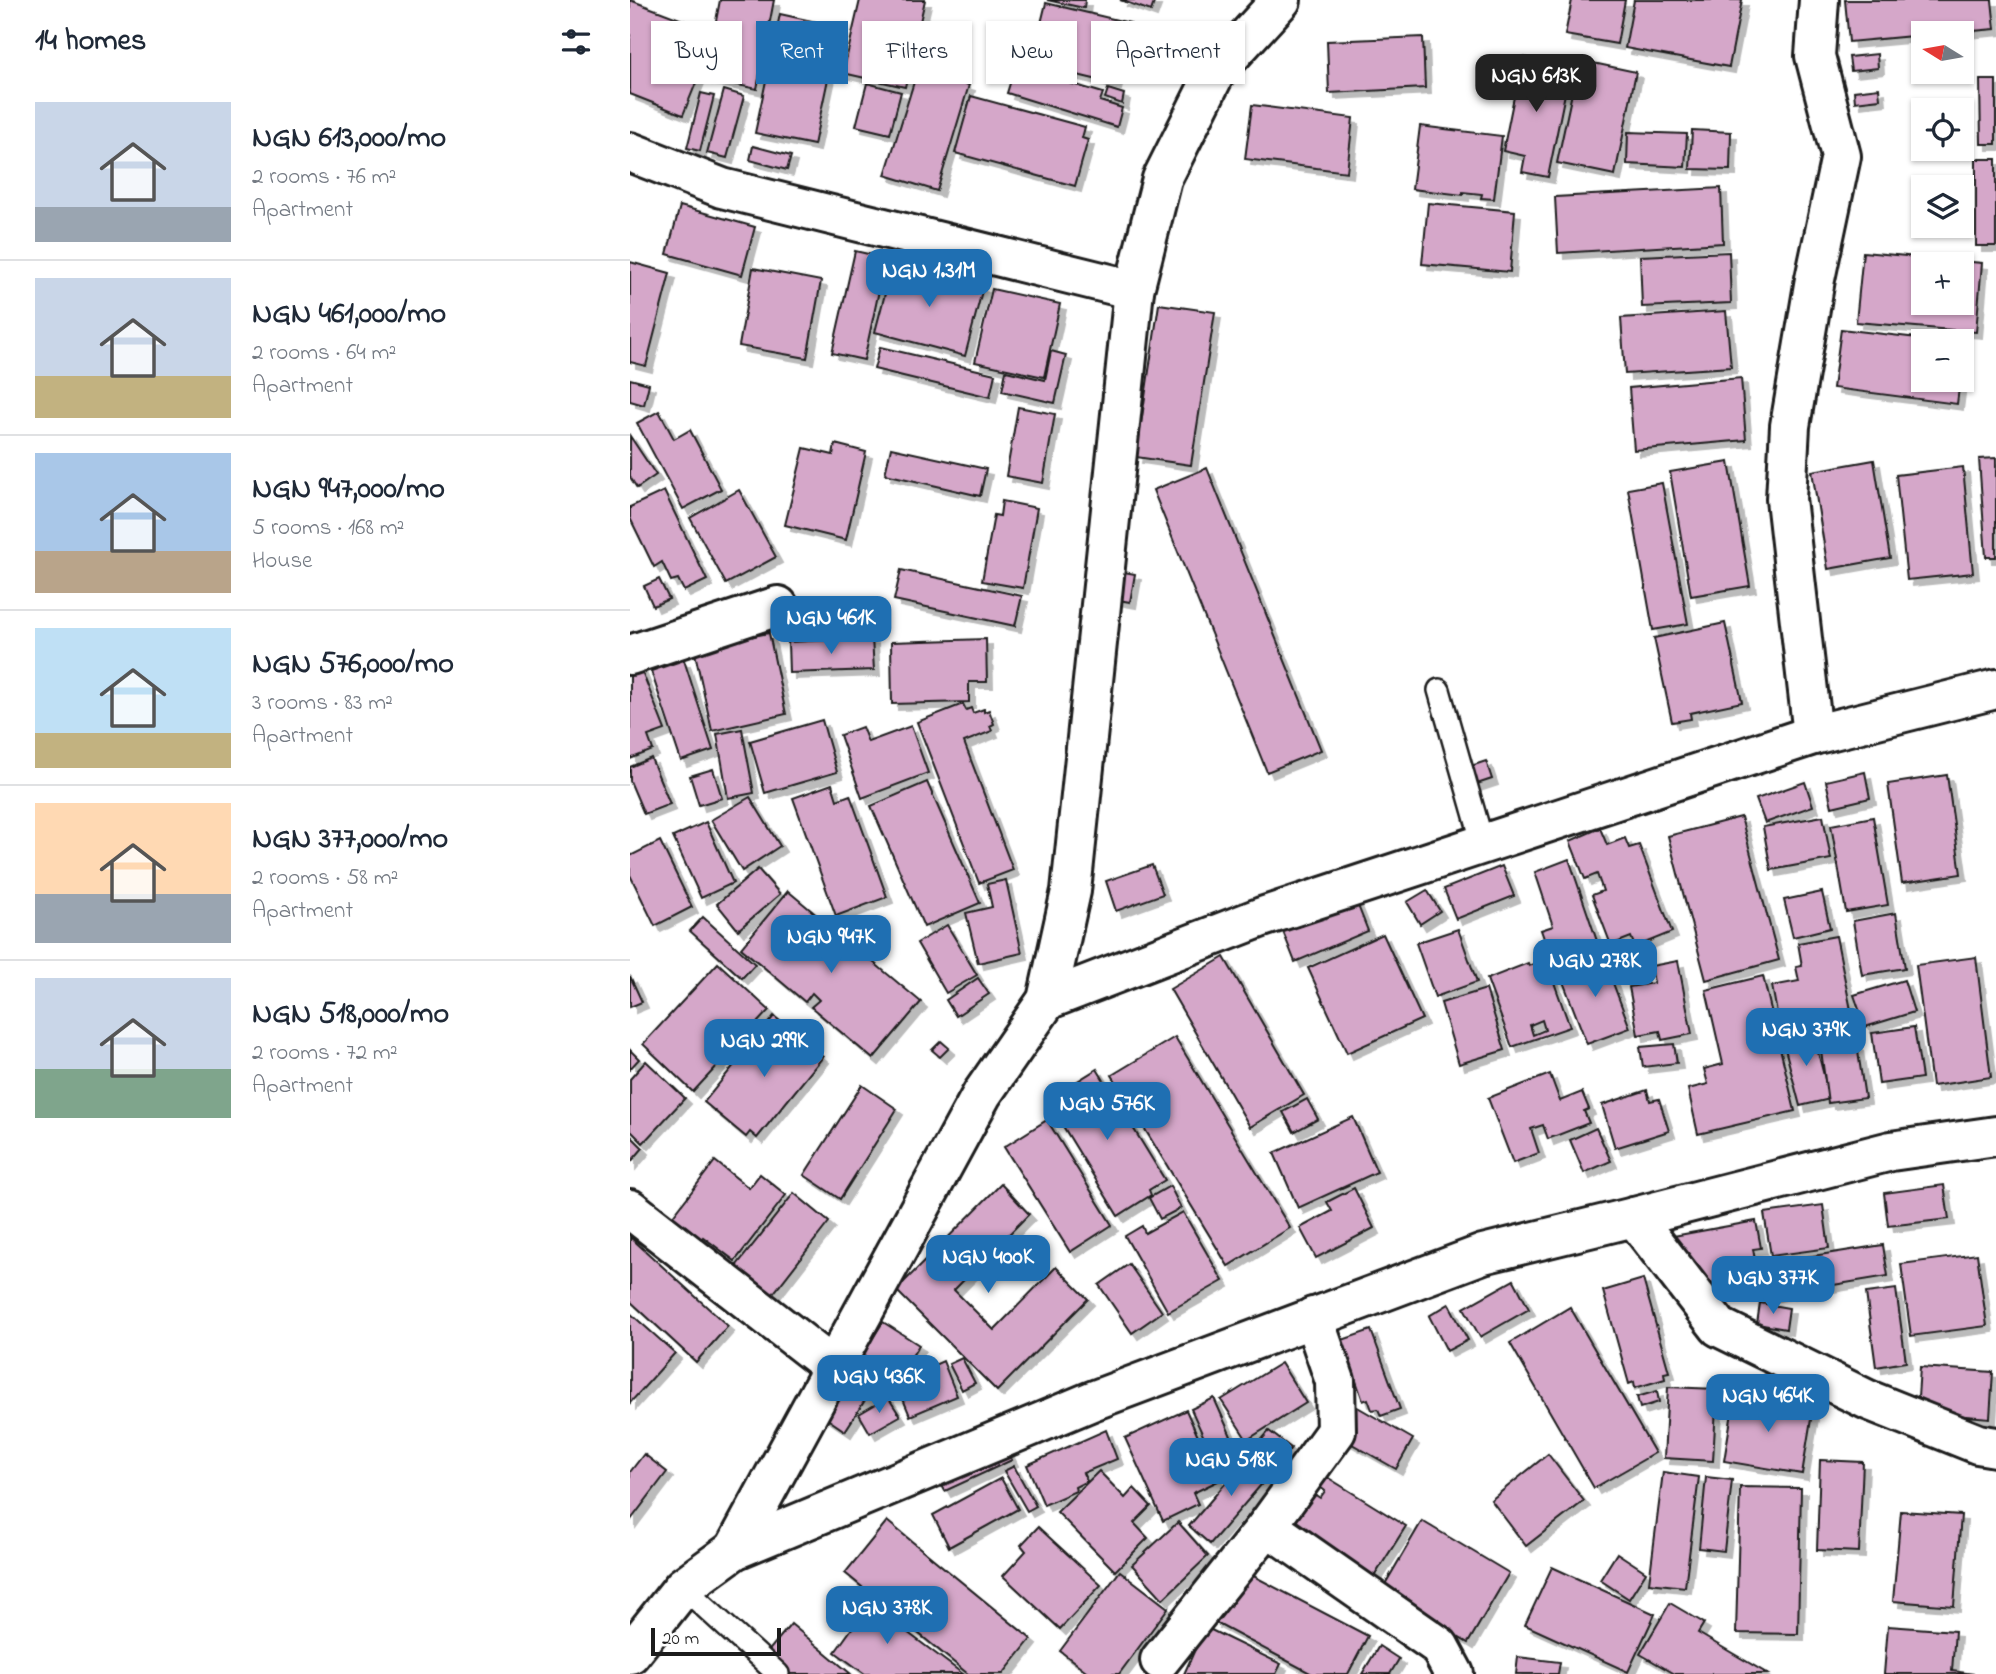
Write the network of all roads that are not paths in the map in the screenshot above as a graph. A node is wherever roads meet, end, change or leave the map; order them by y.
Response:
1 (1281, 0) edge
2 (1819, 0) edge
3 (630, 152) edge
4 (1134, 290) junction
5 (778, 606) dead end
6 (630, 655) edge
7 (1439, 690) dead end
8 (1996, 690) edge
9 (1813, 735) junction
10 (1483, 844) junction
11 (1047, 1000) junction
12 (1996, 1136) edge
13 (630, 1209) edge
14 (1634, 1217) junction
15 (1313, 1317) junction
16 (834, 1368) junction
17 (1996, 1447) edge
18 (1267, 1526) junction
19 (734, 1550) junction
20 (683, 1587) junction
21 (630, 1654) edge
22 (1160, 1660) dead end
23 (778, 1674) edge
24 (1454, 1674) edge

1 - 4 street
2 - 9 street
3 - 4 street
4 - 11 street
5 - 6 street
7 - 10 lane
8 - 9 street
9 - 10 street
10 - 11 street
11 - 16 street
12 - 14 street
13 - 16 street
14 - 15 street
14 - 17 street
15 - 18 street
15 - 19 street
16 - 19 street
18 - 22 street
18 - 24 street
19 - 20 street
20 - 21 street
20 - 23 lane

